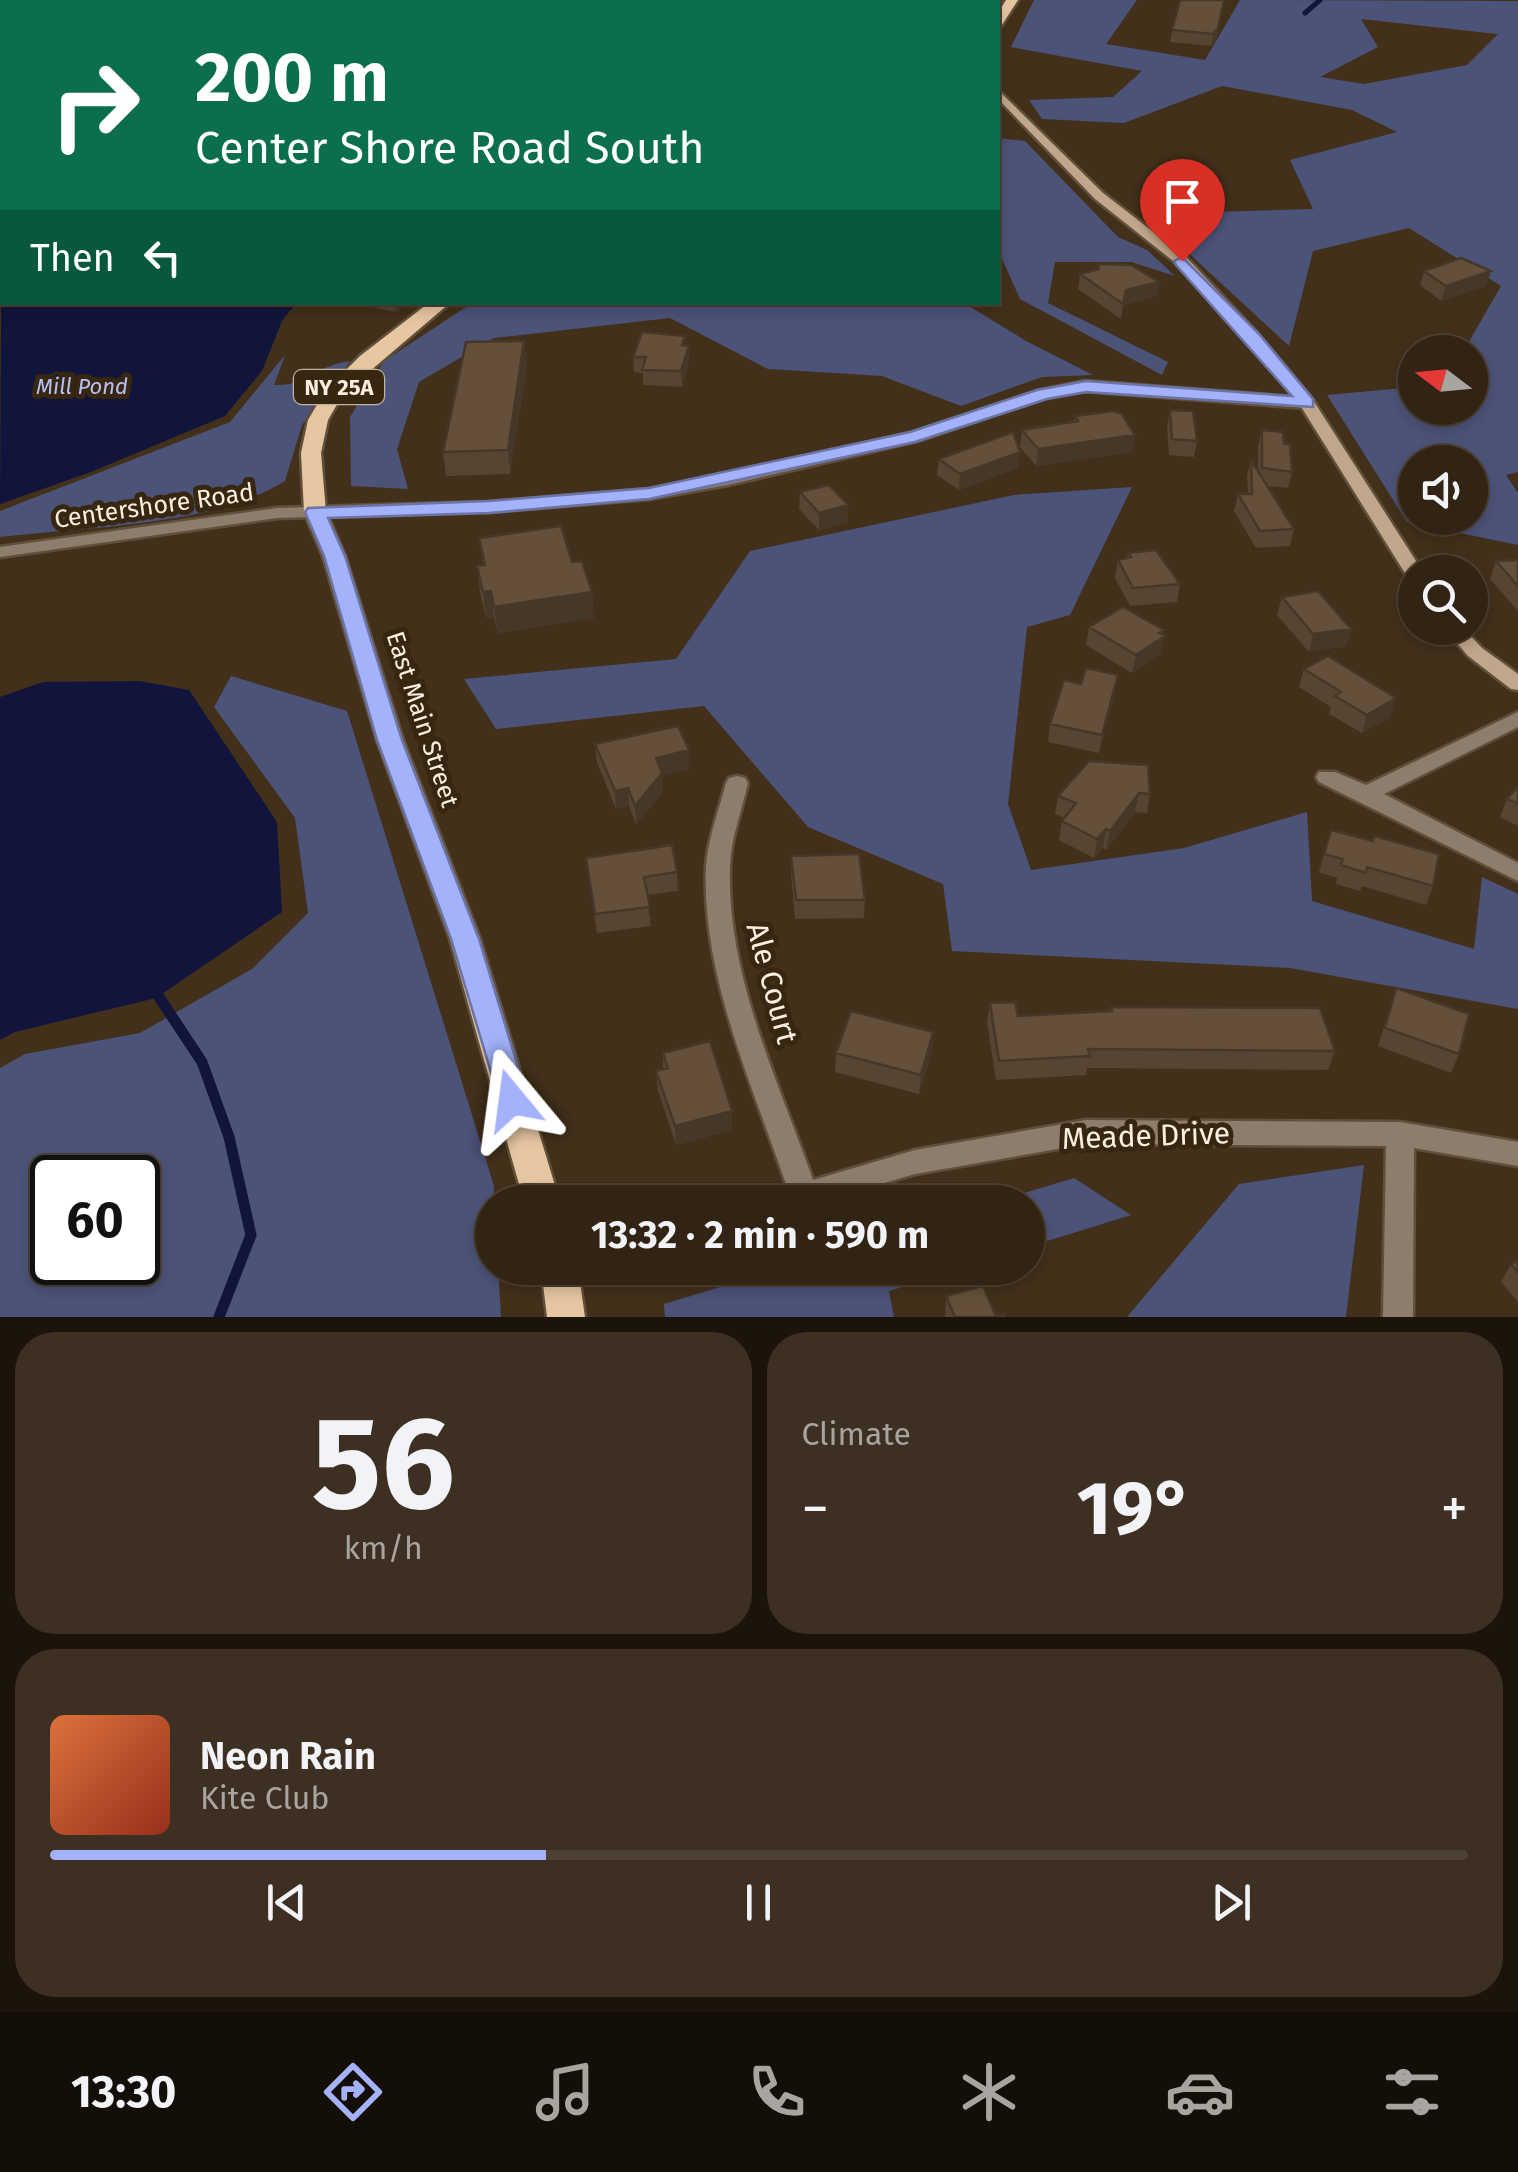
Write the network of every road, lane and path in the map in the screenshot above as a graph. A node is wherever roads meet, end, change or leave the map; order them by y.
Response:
1 (1000, 96) edge
2 (438, 305) edge
3 (1306, 403) junction
4 (315, 512) junction
5 (0, 552) edge
6 (1403, 555) edge
7 (1468, 645) edge
8 (1518, 684) edge
9 (1518, 719) edge
10 (1326, 776) dead end
11 (737, 783) dead end
12 (1366, 794) junction
13 (1518, 873) edge
14 (1400, 1134) junction
15 (1518, 1154) edge
16 (537, 1185) edge
17 (788, 1185) edge
18 (839, 1185) edge
19 (568, 1285) edge
20 (566, 1317) edge
21 (1398, 1317) edge

1 - 3 main road
2 - 4 main road, East Main Street / NY 25A
3 - 4 street, Centershore Road
3 - 6 main road
4 - 5 street, Centershore Road
4 - 16 main road, East Main Street / NY 25A
7 - 8 main road
9 - 12 street
10 - 12 street
11 - 17 street, Ale Court
12 - 13 street
14 - 15 street, Meade Drive
14 - 18 street, Meade Drive
14 - 21 street
19 - 20 main road

